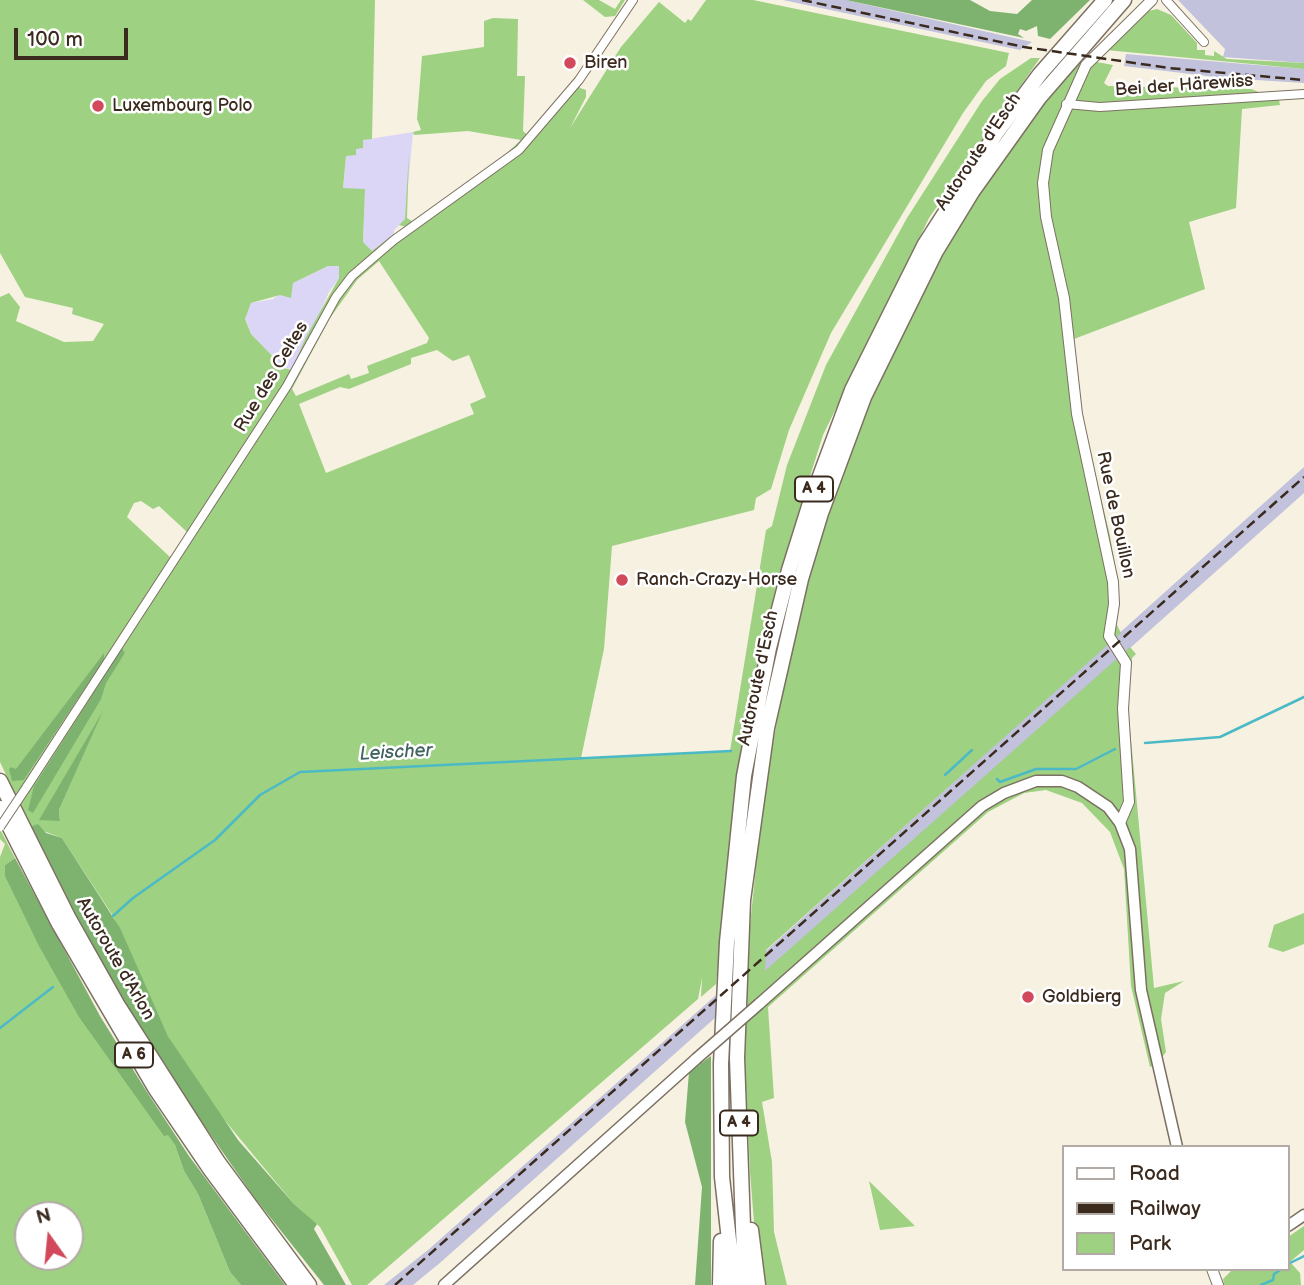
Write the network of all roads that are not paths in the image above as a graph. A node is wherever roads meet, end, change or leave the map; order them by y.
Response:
1 (633, 0) edge
2 (1105, 0) edge
3 (1124, 0) edge
4 (1152, 0) edge
5 (1166, 0) edge
6 (1204, 42) dead end
7 (1304, 94) edge
8 (1066, 104) junction
9 (0, 781) edge
10 (0, 808) edge
11 (1120, 823) junction
12 (0, 827) edge
13 (1177, 1145) edge
14 (722, 1177) junction
15 (741, 1188) junction
16 (721, 1280) edge
17 (296, 1285) edge
18 (309, 1285) edge
19 (444, 1285) edge
20 (734, 1285) edge
21 (747, 1285) edge
22 (758, 1285) edge

1 - 12 street, Rue des Celtes, bridge
2 - 14 highway, Autoroute d'Esch / A 4
3 - 15 highway, Autoroute d'Esch / A 4
4 - 8 street, Rue de Bouillon
5 - 6 street
7 - 8 street, Bei der Härewiss
8 - 11 street, Rue de Bouillon
9 - 18 highway, Autoroute d'Arlon / A 6
10 - 17 highway, Autoroute d'Arlon / A 6
11 - 13 main road
11 - 19 main road, bridge
14 - 16 highway
14 - 20 highway, Autoroute d'Esch / A 4
15 - 21 highway, Autoroute d'Esch / A 4
15 - 22 highway, A 4

